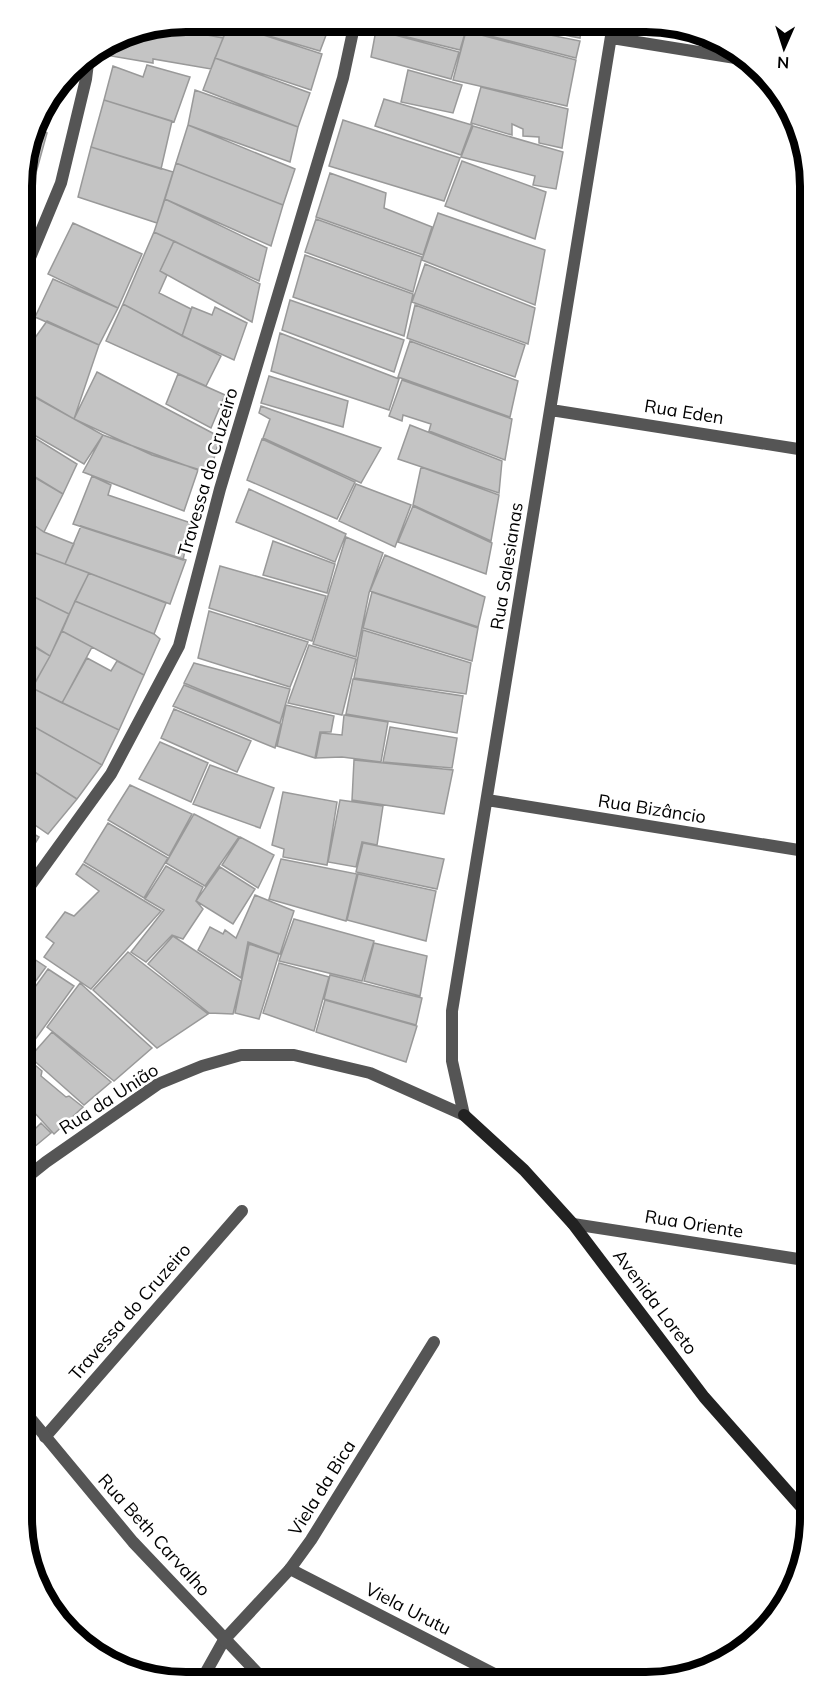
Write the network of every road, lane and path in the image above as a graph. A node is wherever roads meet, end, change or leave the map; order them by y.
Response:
1 (353, 32) edge
2 (612, 32) edge
3 (612, 38) junction
4 (733, 58) edge
5 (87, 67) edge
6 (32, 253) edge
7 (551, 410) junction
8 (800, 449) edge
9 (487, 800) junction
10 (800, 850) edge
11 (32, 883) edge
12 (464, 1115) junction
13 (32, 1173) edge
14 (242, 1211) dead end
15 (573, 1224) junction
16 (800, 1259) edge
17 (434, 1342) dead end
18 (32, 1421) edge
19 (45, 1437) junction
20 (800, 1506) edge
21 (290, 1569) junction
22 (224, 1640) junction
23 (206, 1672) edge
24 (256, 1672) edge
25 (491, 1672) edge

1 - 11 street, Travessa do Cruzeiro
2 - 3 street, Rua Salesianas
3 - 4 street
3 - 7 street, Rua Salesianas
5 - 6 street
7 - 8 street, Rua Eden
7 - 9 street, Rua Salesianas
9 - 10 street, Rua Bizâncio
9 - 12 street, Rua Salesianas
12 - 13 street, Rua da União
12 - 15 street, Avenida Loreto
14 - 19 street, Travessa do Cruzeiro
15 - 16 street, Rua Oriente
15 - 20 street, Avenida Loreto
17 - 21 street, Viela da Bica
18 - 19 street, Rua Beth Carvalho
19 - 22 street, Rua Beth Carvalho
21 - 22 street, Viela da Bica
21 - 25 street, Viela Urutu
22 - 23 street, Viela da Bica
22 - 24 street, Rua Beth Carvalho

